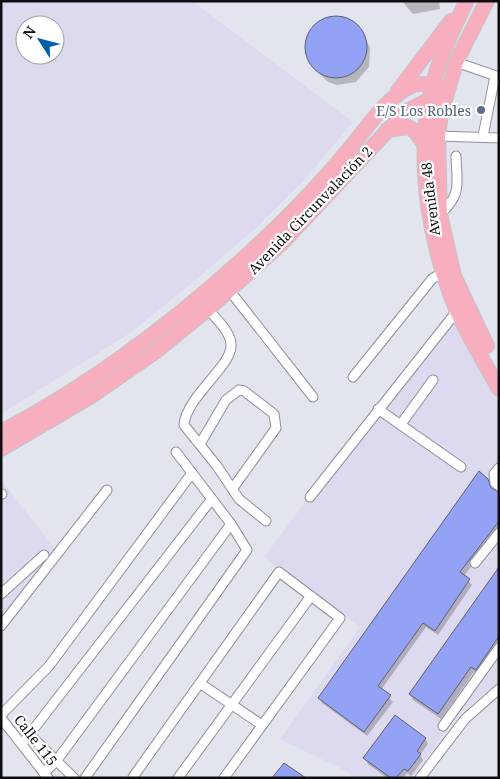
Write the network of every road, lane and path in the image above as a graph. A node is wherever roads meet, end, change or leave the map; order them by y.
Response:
1 (487, 1) edge
2 (466, 2) edge
3 (456, 62) junction
4 (497, 76) edge
5 (433, 85) junction
6 (447, 91) junction
7 (393, 98) junction
8 (429, 100) junction
9 (386, 130) junction
10 (438, 136) junction
11 (483, 136) junction
12 (499, 138) edge
13 (424, 144) junction
14 (456, 156) dead end
15 (440, 214) junction
16 (443, 272) junction
17 (230, 291) junction
18 (208, 310) junction
19 (457, 310) junction
20 (499, 369) edge
21 (353, 377) dead end
22 (433, 380) dead end
23 (499, 389) edge
24 (313, 397) dead end
25 (378, 409) junction
26 (401, 424) junction
27 (1, 432) edge
28 (200, 444) junction
29 (1, 449) edge
30 (176, 452) dead end
31 (461, 467) dead end
32 (499, 468) edge
33 (192, 473) junction
34 (499, 486) edge
35 (233, 488) junction
36 (107, 490) dead end
37 (310, 497) dead end
38 (210, 500) junction
39 (266, 521) dead end
40 (232, 524) junction
41 (499, 533) edge
42 (44, 556) dead end
43 (475, 563) dead end
44 (1, 594) edge
45 (311, 596) junction
46 (1, 626) edge
47 (499, 648) edge
48 (201, 684) junction
49 (499, 689) edge
50 (231, 703) junction
51 (1, 717) edge
52 (262, 725) junction
53 (443, 726) dead end
54 (30, 735) junction
55 (22, 744) junction
56 (57, 760) junction
57 (46, 775) edge
58 (134, 777) edge
59 (74, 778) edge
60 (85, 778) edge
61 (178, 778) edge
62 (224, 778) edge
63 (420, 778) edge

1 - 3 highway
2 - 5 highway, Avenida 48
2 - 7 highway
3 - 4 street
3 - 6 highway
4 - 11 street
5 - 6 highway, Avenida Circunvalación 2
5 - 7 highway, Avenida Circunvalación 2
5 - 8 highway, Avenida 48
6 - 8 highway, Avenida Circunvalación 2
6 - 10 highway, Avenida 48
7 - 27 highway, Avenida Circunvalación 2
8 - 9 highway, Avenida Circunvalación 2
8 - 13 highway, Avenida 48
9 - 13 highway
9 - 17 highway, Avenida Circunvalación 2
10 - 11 street
10 - 15 highway, Avenida 48
11 - 12 street
13 - 16 highway, Avenida 48
14 - 15 street
15 - 20 highway, Avenida 48
16 - 19 highway, Avenida 48
16 - 21 street
17 - 18 highway, Avenida Circunvalación 2
17 - 24 street
18 - 28 street
18 - 29 highway, Avenida Circunvalación 2
19 - 23 highway, Avenida 48
19 - 25 street
22 - 26 street
25 - 26 street
25 - 37 street
26 - 31 street
28 - 35 street
28 - 35 street
30 - 33 street
32 - 34 street
33 - 38 street
33 - 51 street
35 - 39 street
36 - 46 street
38 - 40 street
38 - 54 street
40 - 56 street
40 - 60 street
41 - 43 street
42 - 44 street
45 - 48 street
45 - 50 street
45 - 52 street
47 - 53 street
48 - 50 street
48 - 58 street
49 - 63 street
50 - 52 street
50 - 61 street
51 - 55 street, Calle 115
52 - 62 street
54 - 55 street
54 - 56 street
55 - 57 street, Calle 115
56 - 57 street
56 - 59 street

